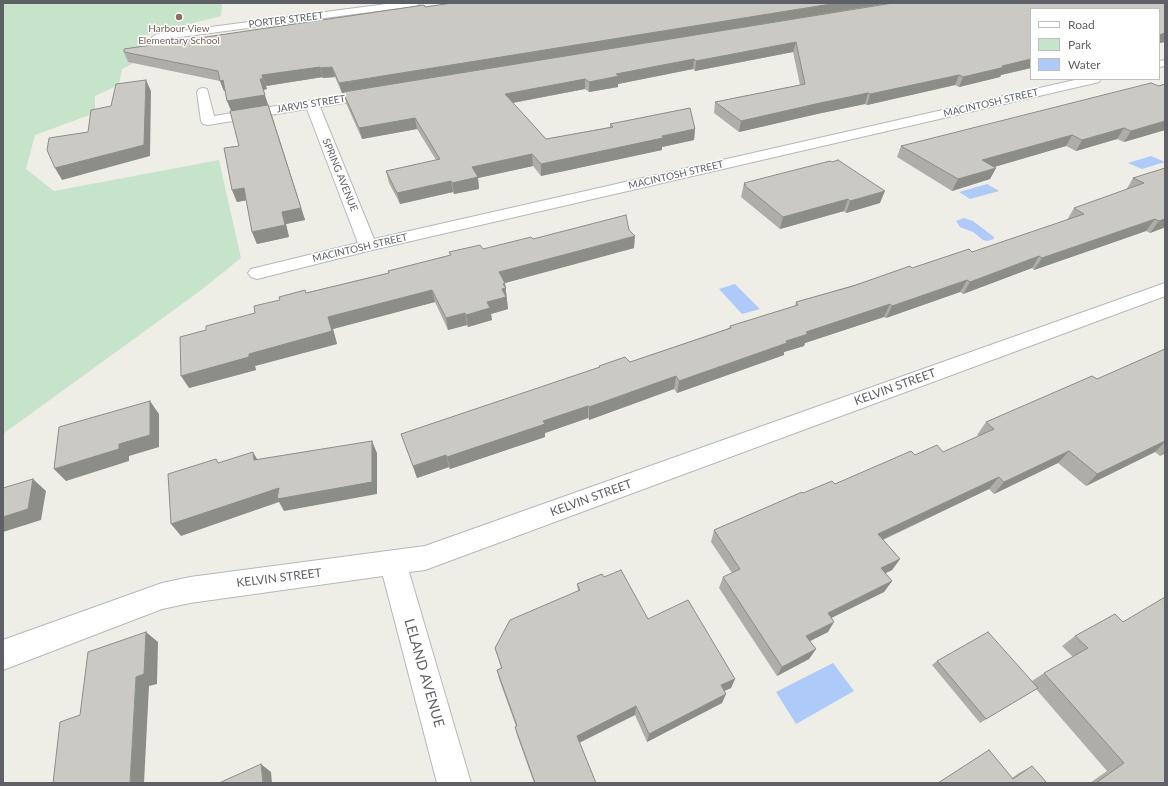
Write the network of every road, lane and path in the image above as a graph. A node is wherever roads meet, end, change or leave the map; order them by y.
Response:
1 (416, 3) edge
2 (156, 37) dead end
3 (1091, 80) edge
4 (203, 92) dead end
5 (382, 92) edge
6 (312, 104) junction
7 (368, 246) junction
8 (257, 273) dead end
9 (1165, 289) edge
10 (393, 563) junction
11 (3, 654) edge
12 (454, 783) edge

1 - 2 street, PORTER STREET
3 - 7 street, MACINTOSH STREET
4 - 6 street, JARVIS STREET
5 - 6 street, JARVIS STREET
6 - 7 street, SPRING AVENUE
7 - 8 street, MACINTOSH STREET
9 - 10 street, KELVIN STREET
10 - 11 street, KELVIN STREET
10 - 12 street, LELAND AVENUE

